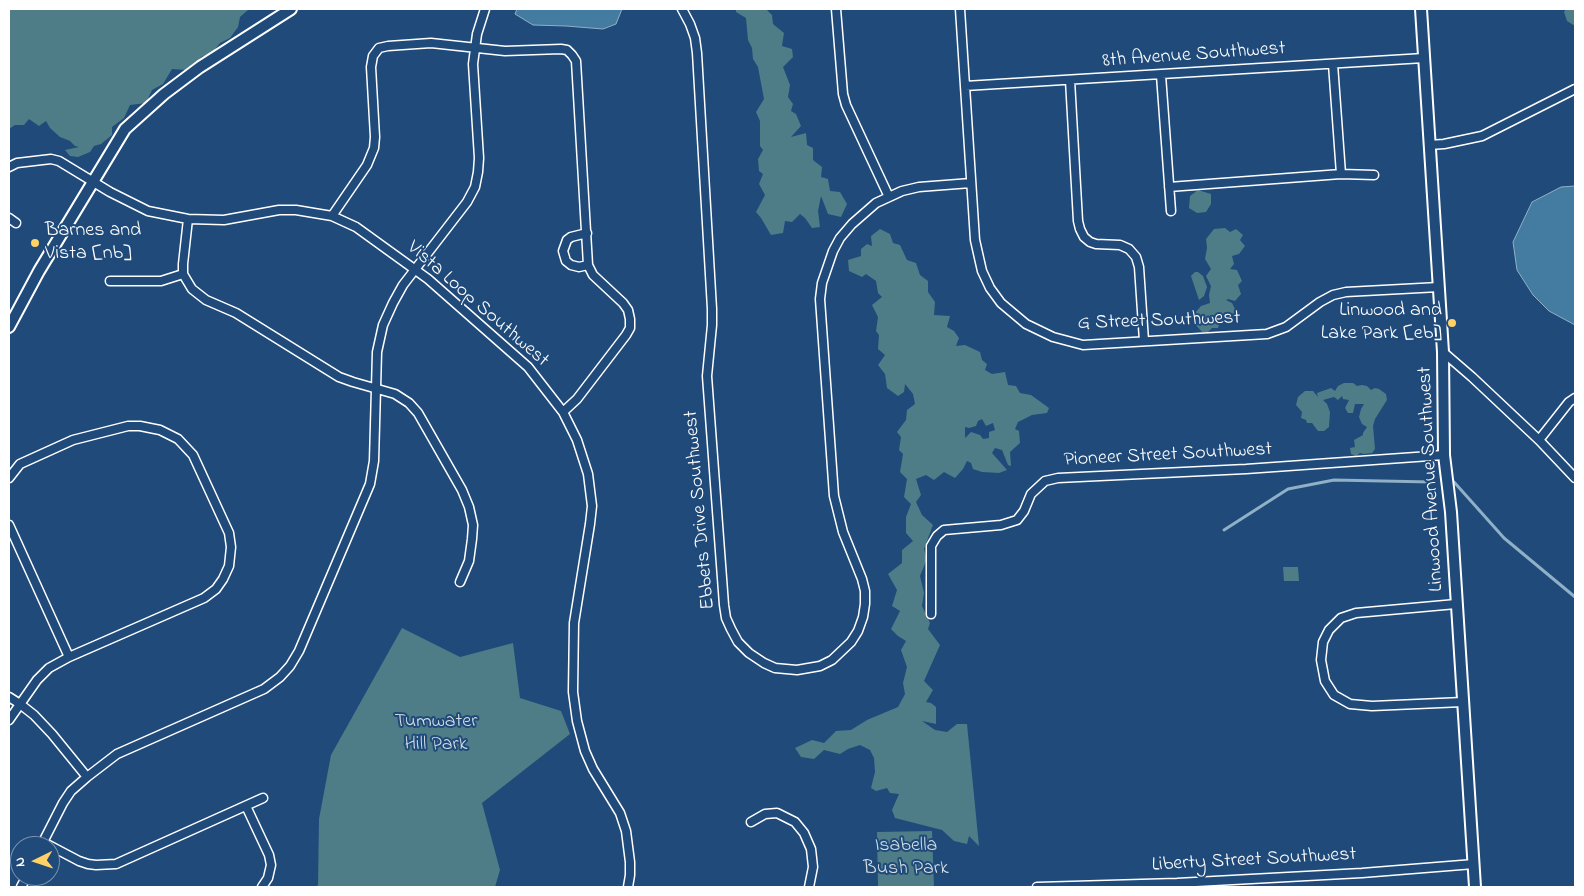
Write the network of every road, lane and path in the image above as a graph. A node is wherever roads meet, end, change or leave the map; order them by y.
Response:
1 (291, 9) edge
2 (485, 9) edge
3 (682, 9) edge
4 (836, 9) edge
5 (960, 9) edge
6 (1421, 9) edge
7 (475, 47) junction
8 (1424, 58) junction
9 (1334, 64) junction
10 (1161, 75) junction
11 (1070, 80) junction
12 (965, 86) junction
13 (1575, 89) edge
14 (1429, 145) junction
15 (9, 168) edge
16 (1341, 174) junction
17 (1374, 174) dead end
18 (92, 182) junction
19 (971, 183) junction
20 (1169, 187) junction
21 (889, 197) junction
22 (1171, 211) dead end
23 (332, 216) junction
24 (188, 220) junction
25 (587, 233) junction
26 (588, 265) junction
27 (415, 270) junction
28 (184, 274) junction
29 (110, 281) dead end
30 (1439, 287) junction
31 (9, 327) edge
32 (1144, 340) junction
33 (1443, 352) junction
34 (376, 388) junction
35 (1575, 398) edge
36 (564, 412) junction
37 (1539, 440) junction
38 (1444, 455) junction
39 (9, 478) edge
40 (1575, 478) edge
41 (9, 526) edge
42 (460, 582) dead end
43 (1456, 604) junction
44 (931, 614) dead end
45 (69, 657) junction
46 (9, 697) edge
47 (1463, 702) junction
48 (20, 704) junction
49 (9, 720) edge
50 (87, 777) junction
51 (263, 798) dead end
52 (246, 806) junction
53 (751, 822) dead end
54 (46, 836) edge
55 (60, 852) edge
56 (1474, 864) junction
57 (262, 887) edge
58 (628, 887) edge
59 (809, 887) edge
60 (1036, 887) edge
61 (1475, 887) edge

1 - 18 street
2 - 7 street
3 - 21 street, Ebbets Drive Southwest
4 - 21 street
5 - 12 street, G Street Southwest
6 - 8 street, Linwood Avenue Southwest
7 - 23 street
7 - 25 street
7 - 27 street
8 - 9 street, 8th Avenue Southwest
8 - 14 street, Linwood Avenue Southwest
9 - 10 street, 8th Avenue Southwest
9 - 16 street
10 - 11 street, 8th Avenue Southwest
10 - 20 street
11 - 12 street, 8th Avenue Southwest
11 - 32 street
12 - 19 street, G Street Southwest
13 - 14 street
14 - 30 street, Linwood Avenue Southwest
15 - 18 street, Vista Loop Southwest
16 - 17 street
16 - 20 street
18 - 24 street, Vista Loop Southwest
18 - 31 street
19 - 21 street, Ebbets Drive Southwest
19 - 32 street, G Street Southwest
20 - 22 street
23 - 24 street, Vista Loop Southwest
23 - 27 street, Vista Loop Southwest
24 - 28 street
25 - 26 street
25 - 26 street
26 - 36 street
27 - 34 street
27 - 36 street, Vista Loop Southwest
28 - 29 street
28 - 34 street
30 - 32 street, G Street Southwest
30 - 33 street, Linwood Avenue Southwest
33 - 37 street
33 - 38 street, Linwood Avenue Southwest
34 - 42 street
34 - 50 street
35 - 37 street
36 - 58 street, Vista Loop Southwest
37 - 40 street
38 - 43 street, Linwood Avenue Southwest
38 - 44 street, Pioneer Street Southwest
39 - 45 street
41 - 45 street
43 - 47 street, Linwood Avenue Southwest
43 - 47 street
45 - 48 street
46 - 48 street
47 - 56 street, Linwood Avenue Southwest
48 - 49 street
48 - 50 street
50 - 54 street
51 - 52 street
52 - 55 street
52 - 57 street
53 - 59 street
56 - 60 street, Liberty Street Southwest
56 - 61 street, Linwood Avenue Southwest

